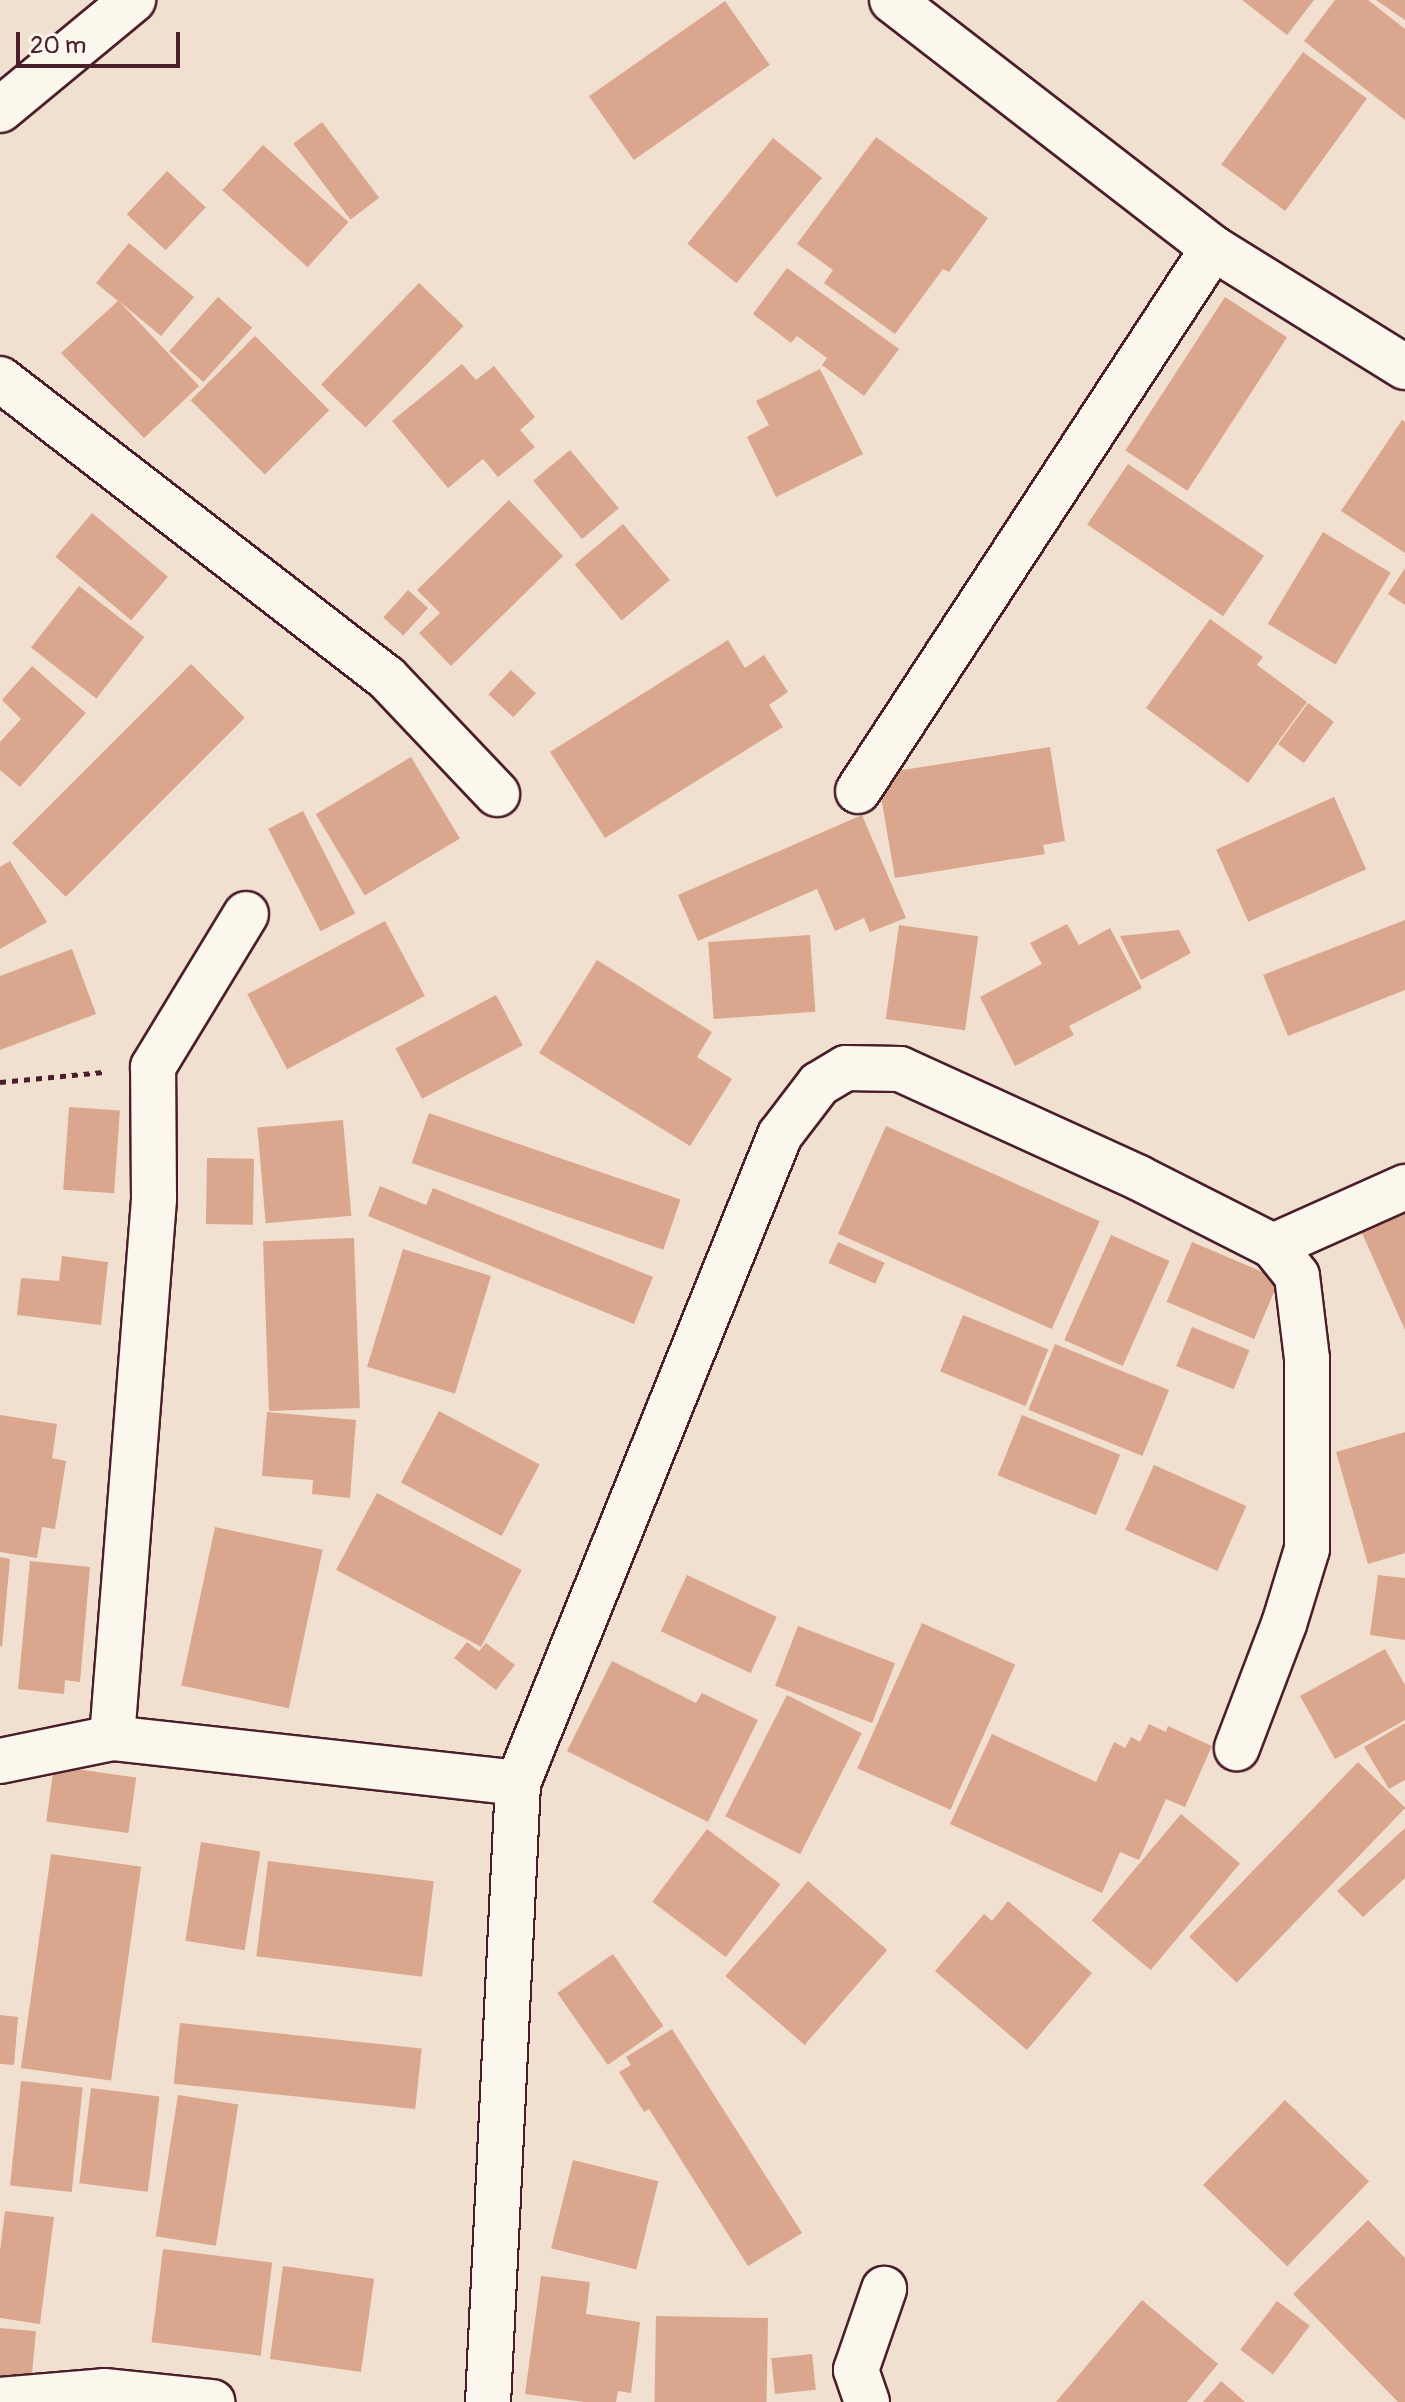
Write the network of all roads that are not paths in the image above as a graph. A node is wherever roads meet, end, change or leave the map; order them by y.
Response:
1 (133, 0) edge
2 (892, 0) edge
3 (0, 110) edge
4 (1213, 248) junction
5 (1405, 367) edge
6 (0, 379) edge
7 (858, 791) dead end
8 (497, 794) dead end
9 (246, 914) dead end
10 (1405, 1187) edge
11 (1273, 1246) junction
12 (112, 1738) junction
13 (1237, 1748) dead end
14 (0, 1761) edge
15 (518, 1783) junction
16 (884, 2289) dead end
17 (0, 2400) edge
18 (212, 2402) edge
19 (488, 2402) edge
20 (867, 2402) edge

1 - 3 street
2 - 4 street
4 - 5 street
4 - 7 street
6 - 8 street
9 - 12 street
10 - 11 street
11 - 13 street
11 - 15 street
12 - 14 street
12 - 15 street
15 - 19 street
16 - 20 street
17 - 18 street

